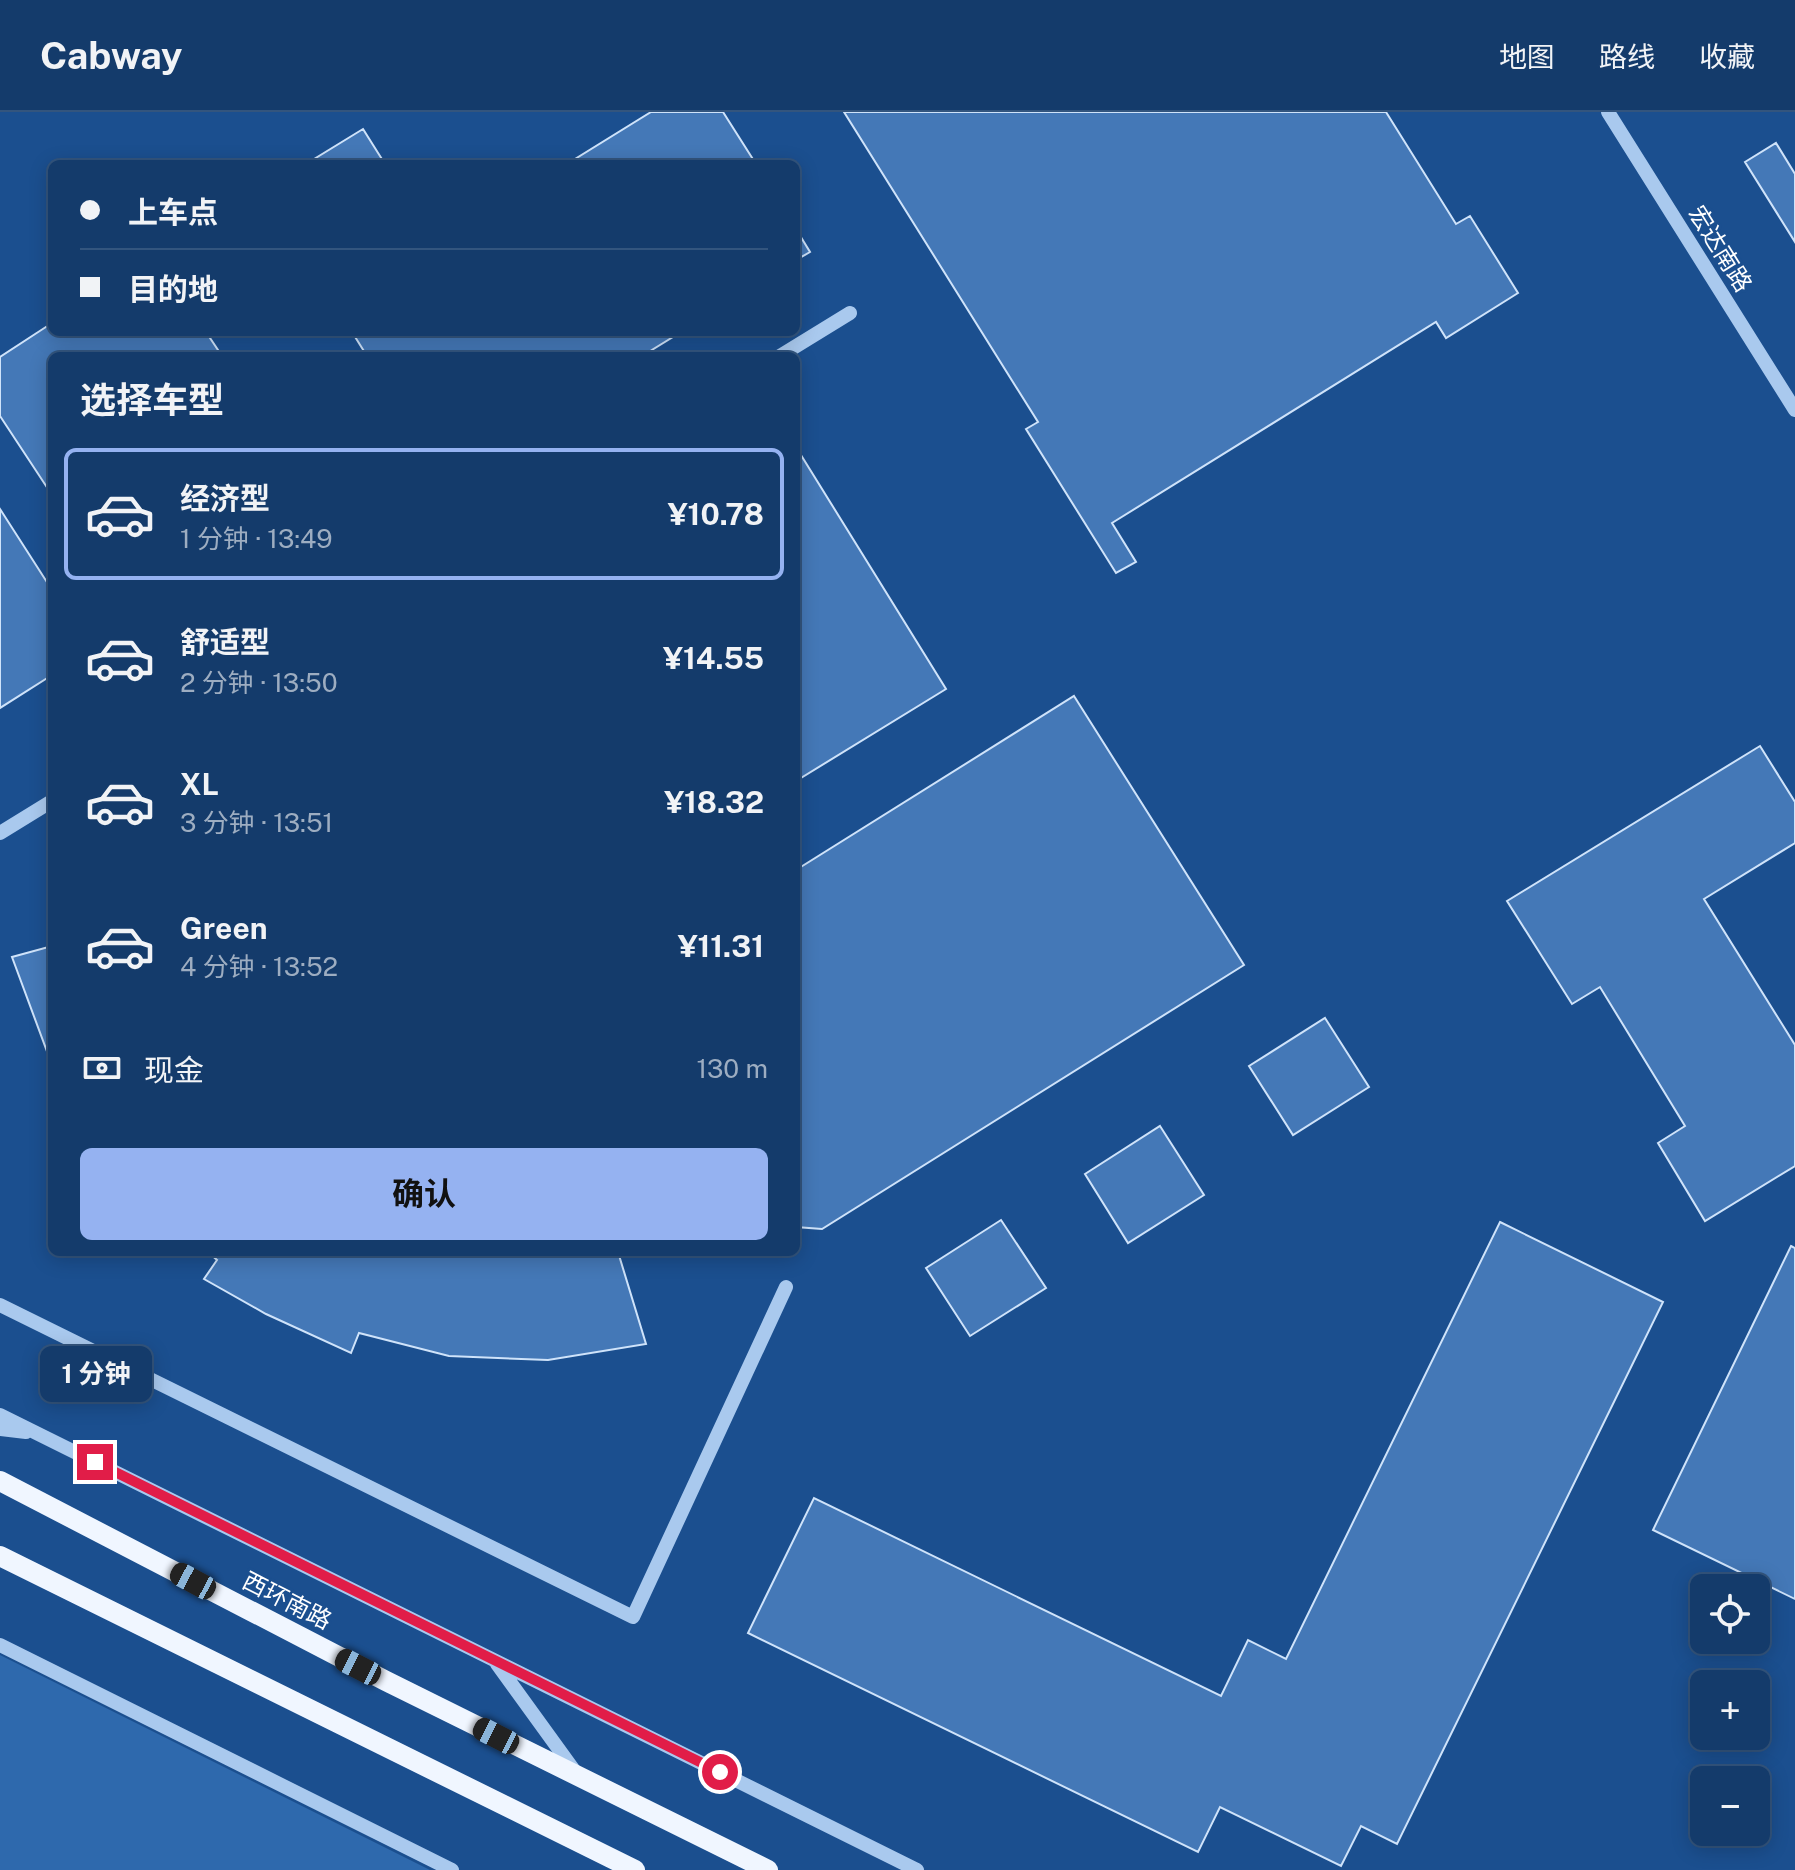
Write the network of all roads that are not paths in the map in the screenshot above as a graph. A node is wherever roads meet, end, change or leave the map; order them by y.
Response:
1 (1608, 112) edge
2 (850, 313) dead end
3 (787, 352) edge
4 (1795, 410) edge
5 (48, 803) edge
6 (0, 833) edge
7 (786, 1287) dead end
8 (0, 1305) edge
9 (0, 1415) edge
10 (0, 1429) edge
11 (38, 1434) junction
12 (0, 1481) edge
13 (0, 1556) edge
14 (0, 1645) edge
15 (495, 1661) junction
16 (579, 1776) junction
17 (452, 1870) edge
18 (635, 1870) edge
19 (768, 1870) edge
20 (917, 1870) edge

1 - 4 street, 宏达南路
2 - 3 street
5 - 6 street
7 - 8 street
9 - 11 street
10 - 11 street
11 - 15 street
12 - 16 main road, 西环南路
13 - 18 main road
14 - 17 street
15 - 16 street
15 - 20 street
16 - 19 main road, 西环南路

